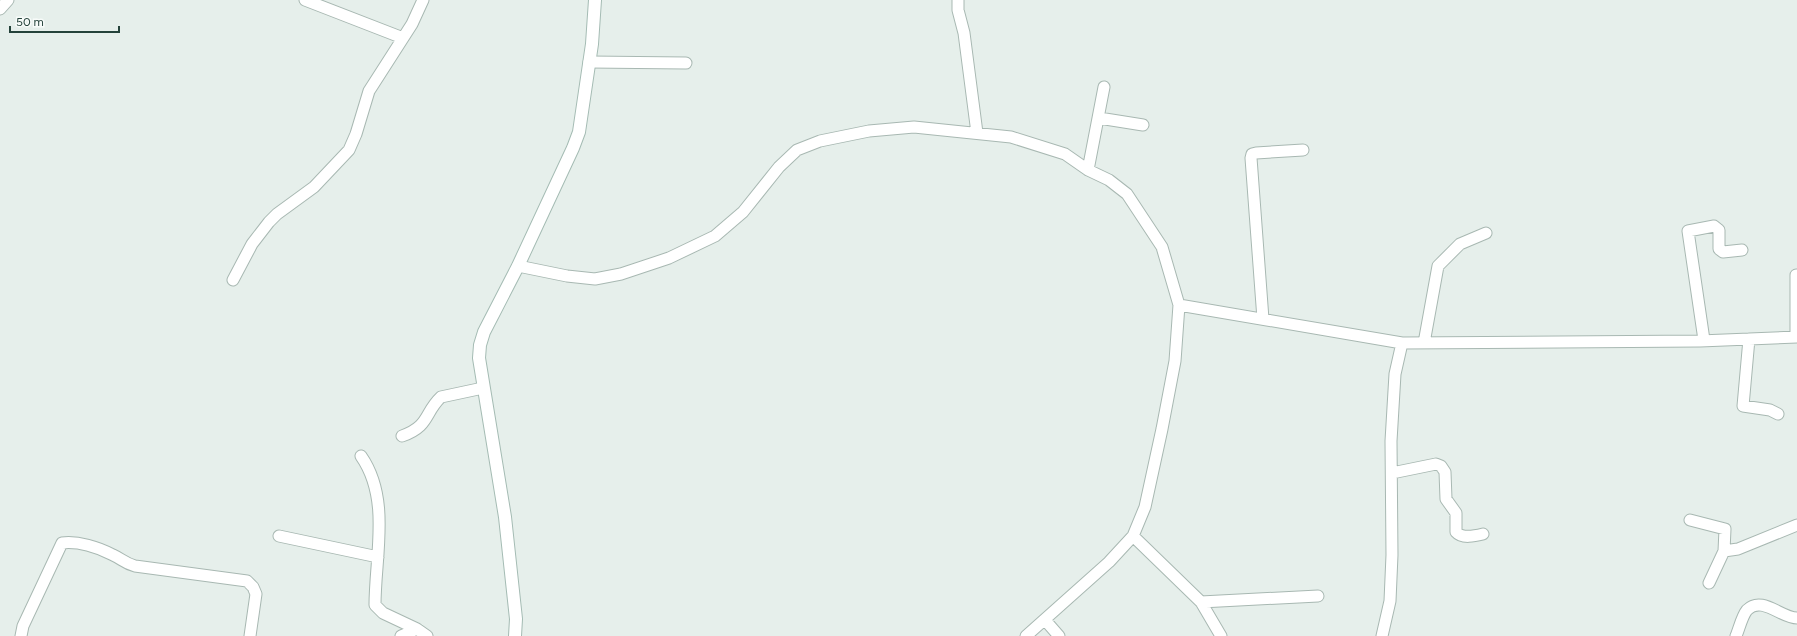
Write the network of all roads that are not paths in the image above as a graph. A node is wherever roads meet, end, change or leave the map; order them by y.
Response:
1 (8, 0) edge
2 (305, 0) edge
3 (423, 0) edge
4 (595, 0) edge
5 (958, 0) edge
6 (0, 10) edge
7 (403, 38) junction
8 (589, 62) junction
9 (686, 63) dead end
10 (1104, 87) dead end
11 (1099, 118) junction
12 (1143, 125) dead end
13 (977, 133) junction
14 (1303, 150) dead end
15 (1088, 170) junction
16 (1486, 233) dead end
17 (1742, 250) dead end
18 (518, 266) junction
19 (1796, 275) dead end
20 (233, 280) dead end
21 (1179, 305) junction
22 (1263, 319) junction
23 (1797, 337) edge
24 (1749, 339) junction
25 (1699, 340) junction
26 (1402, 343) junction
27 (1424, 343) junction
28 (483, 388) junction
29 (1778, 414) dead end
30 (402, 436) dead end
31 (361, 456) dead end
32 (1392, 472) junction
33 (1690, 520) dead end
34 (1797, 525) edge
35 (1483, 534) dead end
36 (279, 536) dead end
37 (1133, 536) junction
38 (1724, 551) junction
39 (378, 557) junction
40 (1709, 583) dead end
41 (1318, 596) dead end
42 (1201, 602) junction
43 (1797, 618) edge
44 (1045, 620) junction
45 (417, 629) junction
46 (22, 636) edge
47 (250, 636) edge
48 (401, 636) edge
49 (427, 636) edge
50 (515, 636) edge
51 (1026, 636) edge
52 (1059, 636) edge
53 (1221, 636) edge
54 (1382, 636) edge
55 (1736, 636) edge

1 - 6 street
2 - 7 street
3 - 7 street
4 - 8 street
5 - 13 street
7 - 20 street
8 - 9 street
8 - 18 street
10 - 11 street
11 - 12 street
11 - 15 street
13 - 15 street
13 - 18 street
14 - 22 street
15 - 21 street
16 - 27 street
17 - 25 street
18 - 28 street
19 - 23 street
21 - 22 street
21 - 37 street
22 - 26 street
23 - 24 street
24 - 25 street
24 - 29 street
25 - 27 street
26 - 27 street
26 - 32 street
28 - 30 street
28 - 50 street
31 - 39 street
32 - 35 street
32 - 54 street
33 - 38 street
34 - 38 street
36 - 39 street
37 - 42 street
37 - 44 street
38 - 40 street
39 - 45 street
41 - 42 street
42 - 53 street
43 - 55 street
44 - 51 street
44 - 52 street
45 - 48 street
45 - 49 street
46 - 47 street

